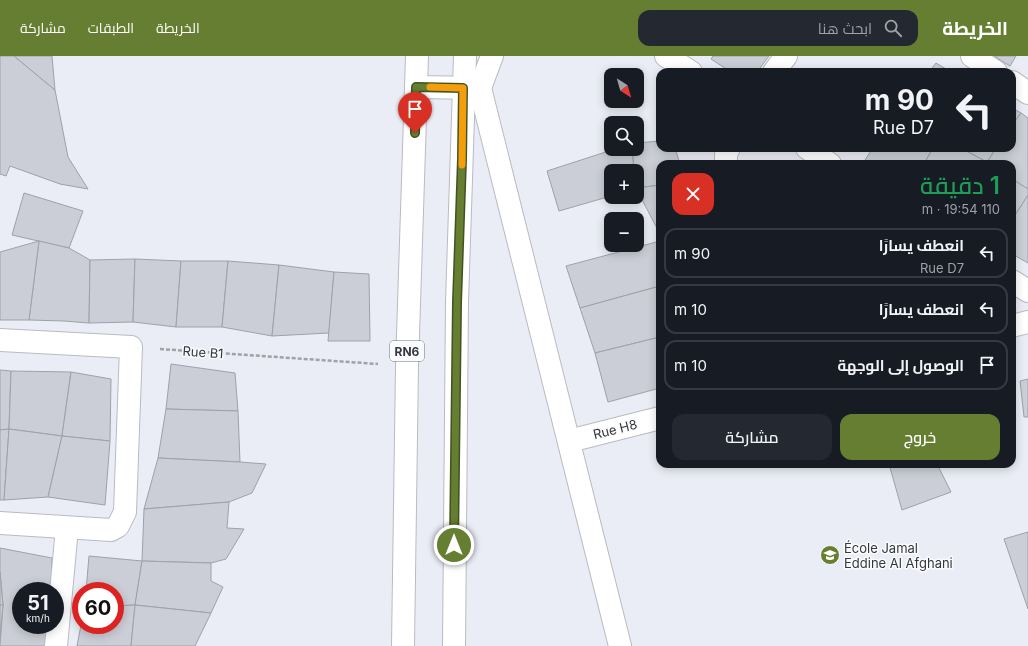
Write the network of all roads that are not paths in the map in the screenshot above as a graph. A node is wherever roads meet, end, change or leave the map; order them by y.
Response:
1 (417, 56) edge
2 (465, 56) edge
3 (492, 56) edge
4 (666, 56) edge
5 (786, 56) edge
6 (972, 56) edge
7 (685, 68) edge
8 (777, 68) edge
9 (990, 68) edge
10 (1016, 85) edge
11 (416, 87) junction
12 (471, 88) junction
13 (1028, 93) edge
14 (813, 152) edge
15 (824, 160) edge
16 (1016, 284) edge
17 (1028, 291) edge
18 (1028, 322) edge
19 (1016, 325) edge
20 (0, 340) edge
21 (656, 419) edge
22 (569, 441) junction
23 (0, 523) edge
24 (66, 528) junction
25 (56, 646) edge
26 (403, 646) edge
27 (454, 646) edge
28 (620, 646) edge

1 - 11 street, RN6
2 - 12 street
3 - 12 street
4 - 7 street
5 - 8 street
6 - 9 street
10 - 13 street
11 - 12 street
11 - 26 street, RN6
12 - 22 street
12 - 27 street
14 - 15 street
16 - 17 street
18 - 19 street
20 - 24 street
21 - 22 street, Rue H8
22 - 28 street
23 - 24 street
24 - 25 street

